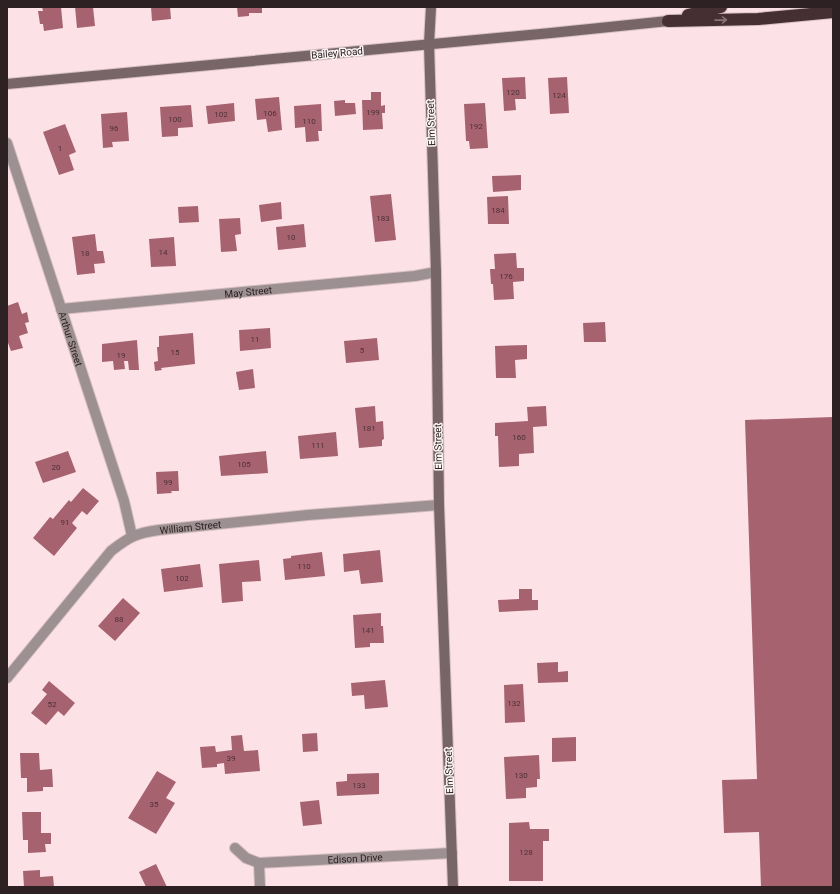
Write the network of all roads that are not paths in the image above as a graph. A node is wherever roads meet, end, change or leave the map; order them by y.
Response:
1 (430, 7) edge
2 (721, 7) edge
3 (833, 12) edge
4 (668, 21) junction
5 (429, 44) junction
6 (7, 84) edge
7 (7, 143) edge
8 (436, 272) junction
9 (61, 309) junction
10 (439, 505) junction
11 (132, 536) junction
12 (7, 678) edge
13 (235, 848) dead end
14 (452, 853) junction
15 (259, 863) junction
16 (260, 887) edge
17 (453, 887) edge

1 - 5 street, Elm Street
2 - 4 highway
4 -> 3 highway
4 - 5 street, Bailey Road
5 - 6 street, Bailey Road
5 - 8 street, Elm Street
7 - 9 street, Arthur Street
8 - 9 street, May Street
8 - 10 street, Elm Street
9 - 11 street, Arthur Street
10 - 11 street, William Street
10 - 14 street, Elm Street
11 - 12 street, William Street
13 - 15 street
14 - 15 street, Edison Drive
14 - 17 street, Elm Street
15 - 16 street

